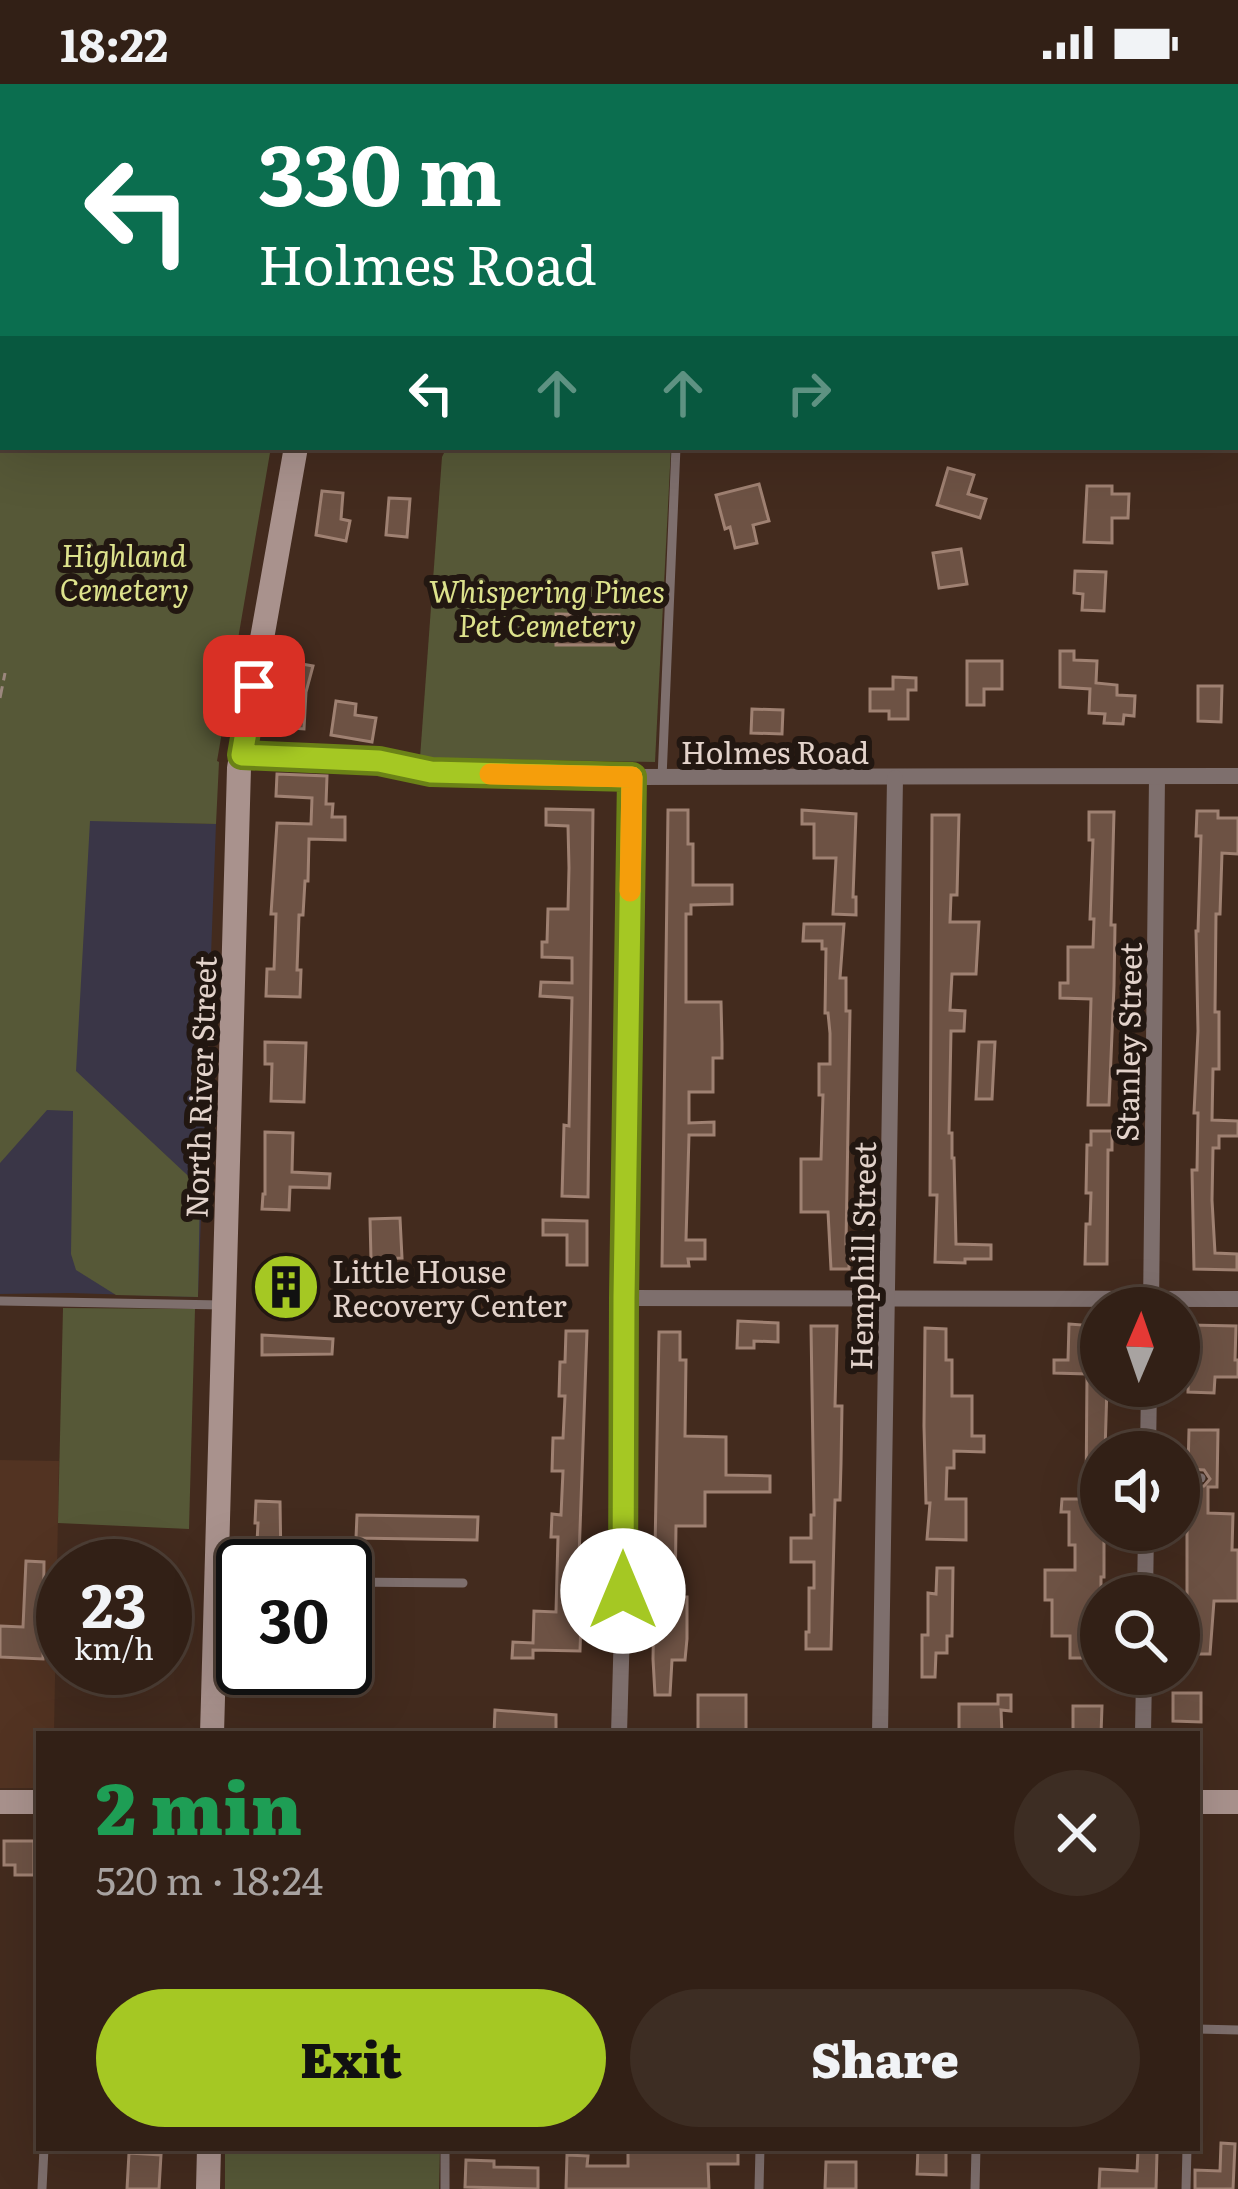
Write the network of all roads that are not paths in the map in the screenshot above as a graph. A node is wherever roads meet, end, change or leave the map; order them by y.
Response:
1 (295, 450) edge
2 (676, 450) edge
3 (242, 755) junction
4 (1238, 776) edge
5 (632, 777) junction
6 (1157, 777) junction
7 (662, 778) junction
8 (896, 778) junction
9 (1151, 1287) edge
10 (624, 1298) junction
11 (888, 1298) junction
12 (1238, 1299) edge
13 (0, 1300) edge
14 (1200, 1301) edge
15 (1080, 1302) edge
16 (223, 1305) junction
17 (214, 1581) joint
18 (372, 1582) edge
19 (463, 1583) dead end
20 (1144, 1695) edge
21 (212, 1731) edge
22 (619, 1731) edge
23 (880, 1731) edge
24 (1143, 1731) edge
25 (0, 1802) edge
26 (36, 1802) edge
27 (1200, 1802) edge
28 (1238, 1802) edge
29 (1200, 2030) edge
30 (1238, 2030) edge
31 (44, 2151) edge
32 (209, 2151) edge
33 (445, 2151) edge
34 (760, 2151) edge
35 (976, 2151) edge
36 (1187, 2151) edge
37 (43, 2189) edge
38 (208, 2189) edge
39 (445, 2189) edge
40 (759, 2189) edge
41 (975, 2189) edge
42 (1186, 2189) edge

1 - 3 street, North River Street
2 - 7 lane
3 - 5 lane, Holmes Road
3 - 16 street, North River Street
4 - 6 street, Holmes Road
5 - 7 street, Holmes Road
5 - 10 street
6 - 8 street, Holmes Road
6 - 9 street, Stanley Street
7 - 8 street, Holmes Road
8 - 11 street, Hemphill Street
10 - 11 street
10 - 22 street
11 - 15 street
11 - 23 street, Hemphill Street
12 - 14 street
13 - 16 lane
16 - 17 street, North River Street
17 - 21 street, North River Street
18 - 19 lane
20 - 24 street
25 - 26 street
27 - 28 street
29 - 30 lane
31 - 37 lane
32 - 38 street
33 - 39 lane
34 - 40 lane
35 - 41 lane
36 - 42 lane

